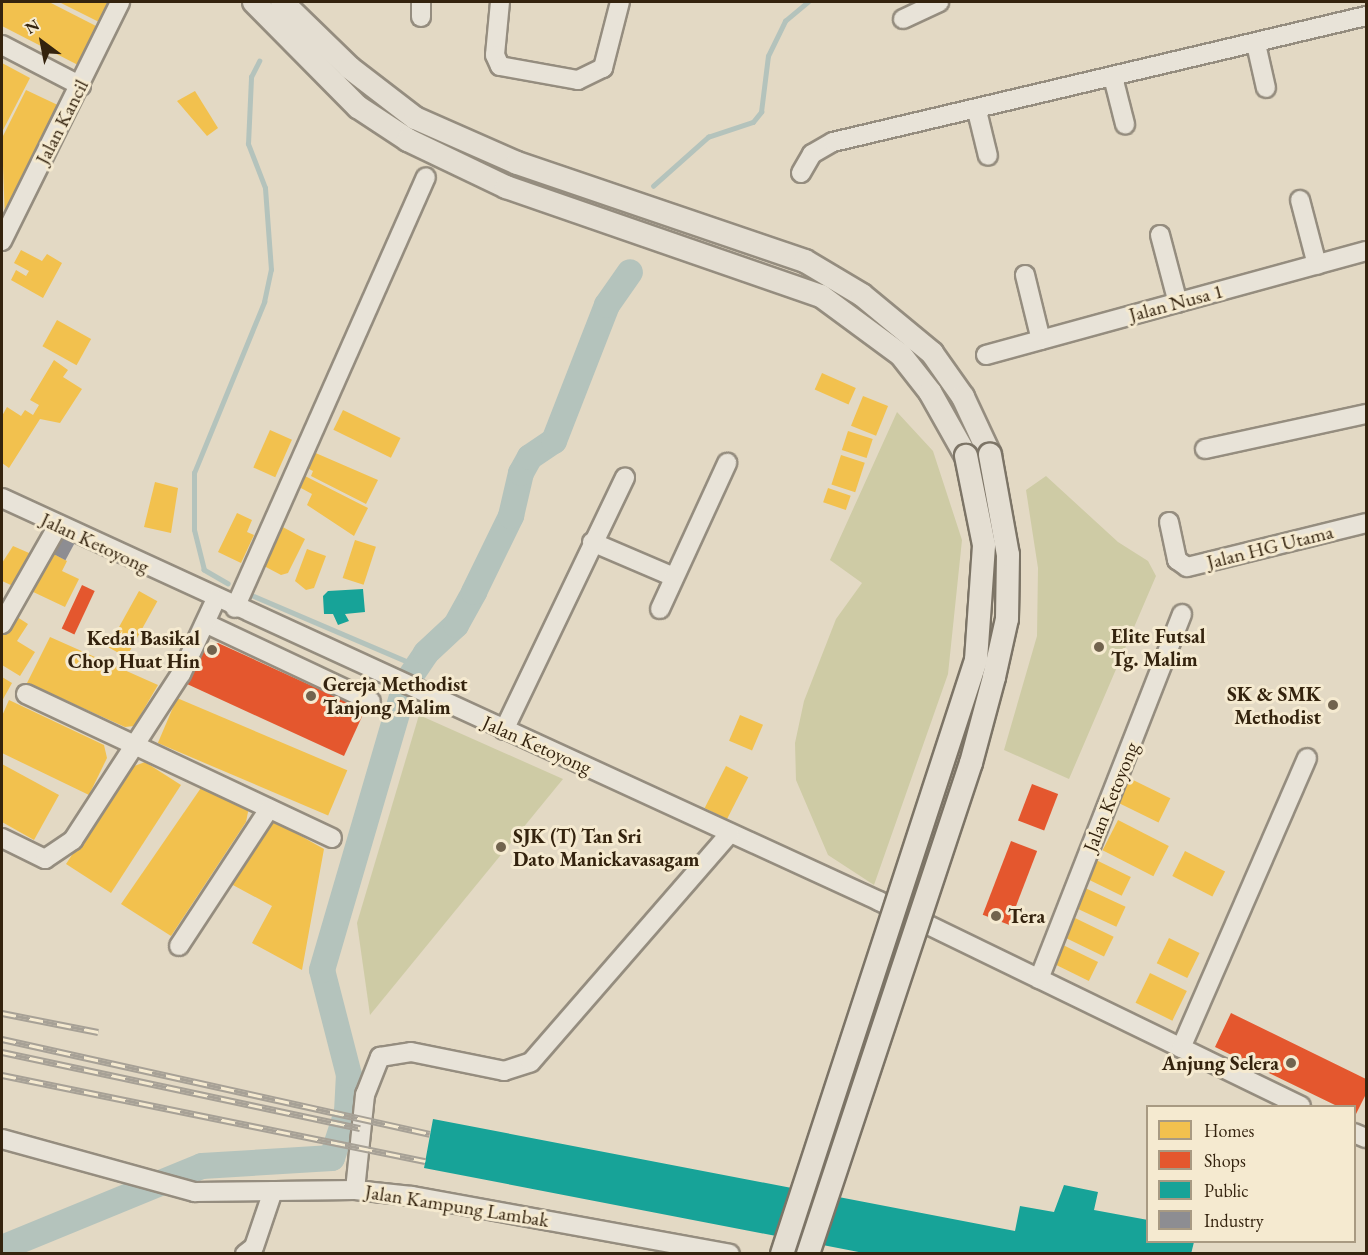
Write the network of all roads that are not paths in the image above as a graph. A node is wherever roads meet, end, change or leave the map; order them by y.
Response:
1 (120, 2) edge
2 (254, 2) edge
3 (282, 2) edge
4 (500, 2) edge
5 (620, 2) edge
6 (939, 2) edge
7 (1366, 16) edge
8 (903, 19) dead end
9 (2, 45) edge
10 (1256, 45) junction
11 (1113, 77) junction
12 (81, 86) junction
13 (1266, 88) dead end
14 (977, 111) junction
15 (1125, 124) dead end
16 (988, 156) dead end
17 (801, 173) dead end
18 (426, 177) dead end
19 (1300, 200) dead end
20 (3, 236) edge
21 (1160, 236) dead end
22 (1366, 251) edge
23 (1317, 265) junction
24 (1025, 275) dead end
25 (1178, 303) junction
26 (1041, 340) junction
27 (986, 355) dead end
28 (1366, 414) edge
29 (1205, 449) dead end
30 (727, 463) dead end
31 (625, 477) dead end
32 (2, 498) edge
33 (1168, 522) dead end
34 (1366, 523) edge
35 (57, 527) junction
36 (592, 542) junction
37 (674, 577) junction
38 (216, 599) junction
39 (235, 608) junction
40 (660, 609) dead end
41 (1182, 614) dead end
42 (2, 624) edge
43 (207, 624) junction
44 (26, 694) dead end
45 (371, 702) dead end
46 (504, 730) junction
47 (135, 745) junction
48 (1307, 758) dead end
49 (269, 809) junction
50 (730, 833) junction
51 (2, 838) edge
52 (333, 838) dead end
53 (179, 946) dead end
54 (1039, 979) junction
55 (1181, 1048) junction
56 (1297, 1105) edge
57 (2, 1139) edge
58 (356, 1190) junction
59 (273, 1191) junction
60 (688, 1249) edge
61 (252, 1252) edge
62 (730, 1254) edge
63 (782, 1254) edge
64 (808, 1254) edge

1 - 12 street, Jalan Kancil
2 - 63 main road, bridge
3 - 64 main road, bridge
4 - 5 street
6 - 8 street
7 - 10 street
9 - 12 street
10 - 11 street
10 - 13 street
11 - 14 street
11 - 15 street
12 - 20 street, Jalan Kancil
14 - 16 street
14 - 17 street
18 - 39 street
19 - 23 street
21 - 25 street
22 - 23 street, Jalan Nusa 1
23 - 25 street, Jalan Nusa 1
24 - 26 street
25 - 26 street, Jalan Nusa 1
26 - 27 street, Jalan Nusa 1
28 - 29 street
30 - 37 street
31 - 36 street
32 - 35 street, Jalan Ketoyong
33 - 34 street, Jalan HG Utama
35 - 38 street, Jalan Ketoyong
35 - 42 street
36 - 37 street
36 - 46 street
37 - 40 street
38 - 39 street, Jalan Ketoyong
38 - 43 street
39 - 46 street, Jalan Ketoyong
41 - 54 street, Jalan Ketoyong
43 - 45 street
43 - 47 street
44 - 47 street
46 - 50 street, Jalan Ketoyong
47 - 49 street
47 - 51 street
48 - 55 street
49 - 52 street
49 - 53 street
50 - 54 street, Jalan Ketoyong
50 - 58 street
54 - 55 street, Jalan Ketoyong
55 - 56 street, Jalan Ketoyong
57 - 59 street, Jalan Kampung Lambak
58 - 59 street, Jalan Kampung Lambak
58 - 60 street, Jalan Kampung Lambak
59 - 61 street
60 - 62 street, Jalan Kampung Lambak

